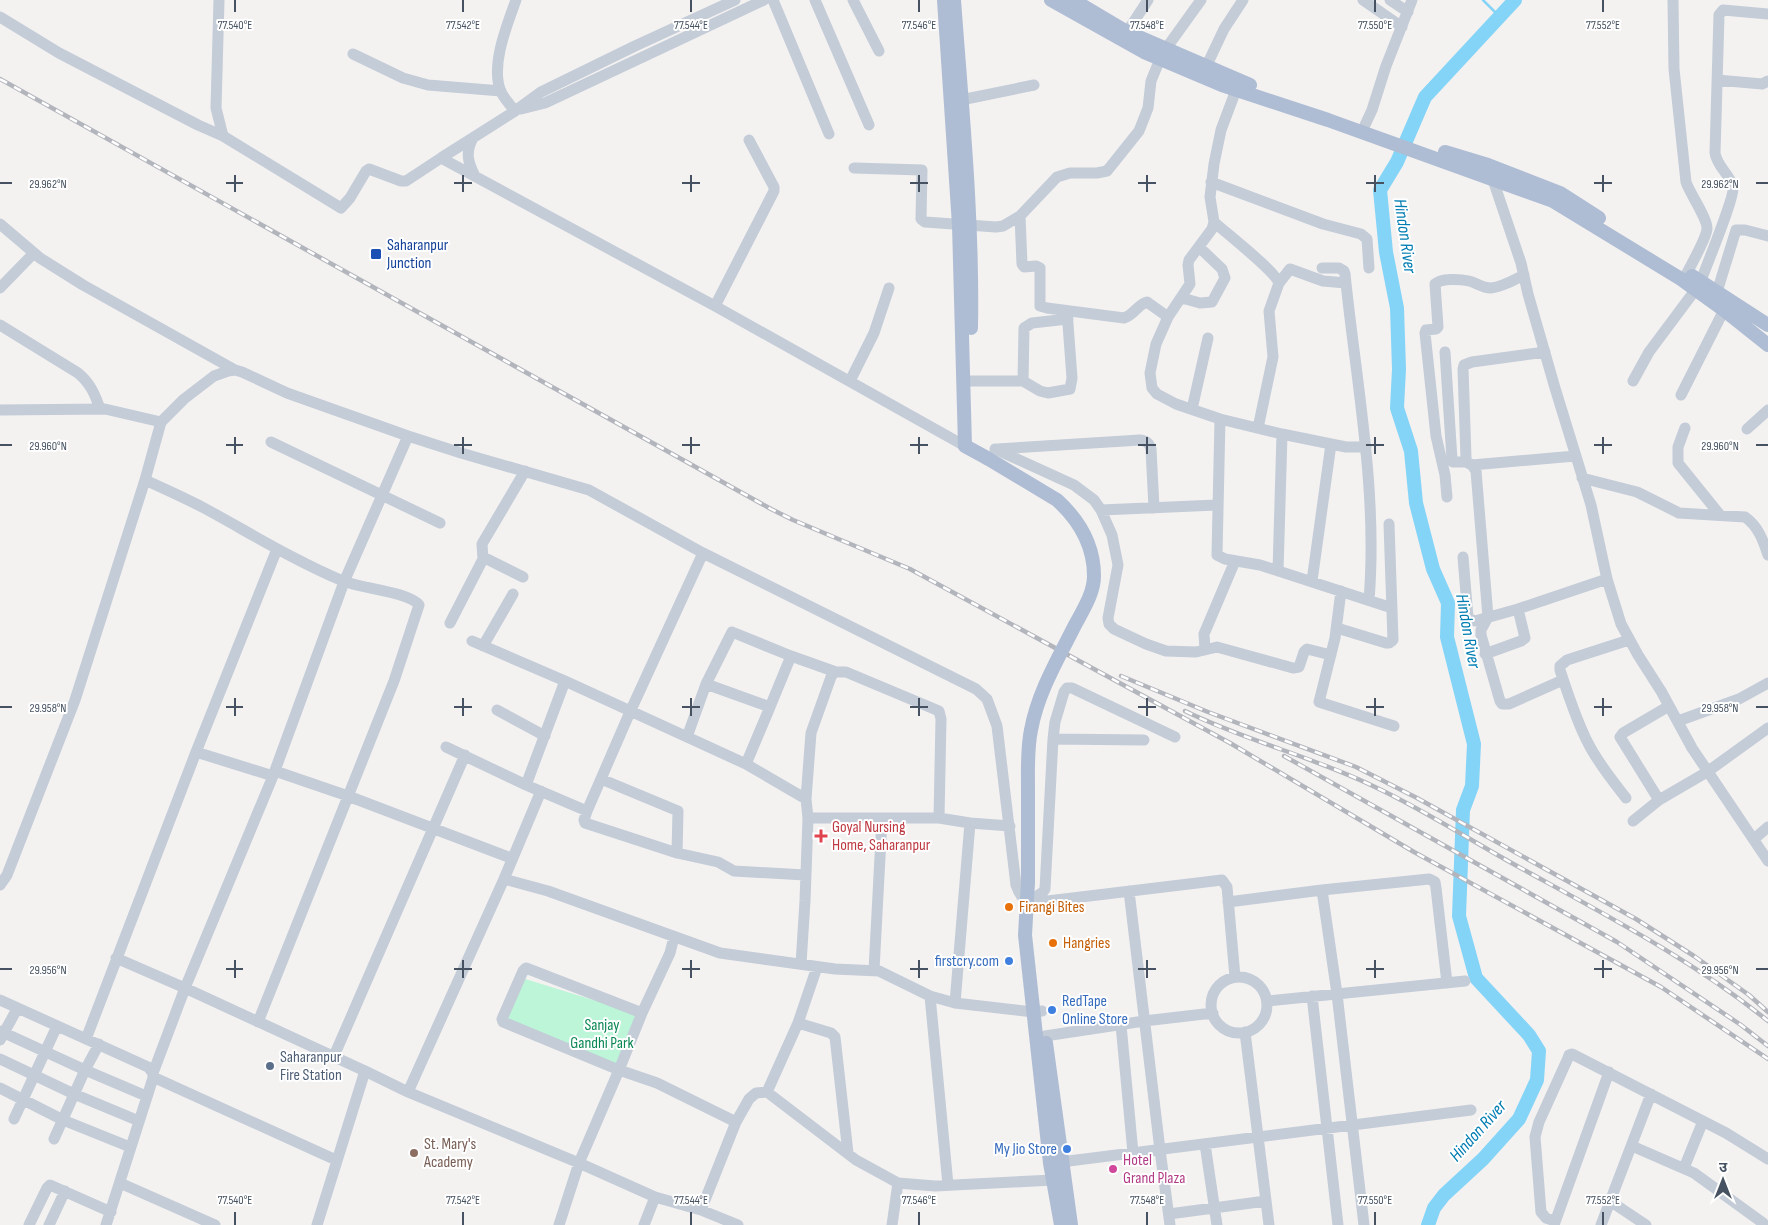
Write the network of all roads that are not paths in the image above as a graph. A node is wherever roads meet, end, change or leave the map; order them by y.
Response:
1 (219, 0) edge
2 (516, 0) edge
3 (735, 0) edge
4 (764, 0) edge
5 (773, 0) edge
6 (815, 0) edge
7 (853, 0) edge
8 (944, 0) edge
9 (954, 0) edge
10 (1051, 0) edge
11 (1073, 0) edge
12 (1148, 0) edge
13 (1201, 0) edge
14 (1243, 0) edge
15 (1363, 0) edge
16 (1390, 0) edge
17 (1412, 0) edge
18 (1673, 0) edge
19 (1768, 14) edge
20 (0, 17) edge
21 (1405, 20) junction
22 (1127, 32) junction
23 (879, 52) dead end
24 (353, 54) dead end
25 (1162, 54) junction
26 (1206, 67) junction
27 (1717, 80) junction
28 (1768, 81) edge
29 (1034, 85) dead end
30 (1236, 90) junction
31 (501, 91) junction
32 (1267, 96) junction
33 (961, 100) junction
34 (515, 111) junction
35 (869, 125) dead end
36 (1366, 128) junction
37 (829, 134) dead end
38 (223, 136) junction
39 (473, 138) junction
40 (749, 140) dead end
41 (441, 158) junction
42 (854, 168) dead end
43 (1490, 171) junction
44 (475, 176) junction
45 (1211, 182) junction
46 (1516, 182) junction
47 (1020, 216) junction
48 (1214, 222) junction
49 (0, 224) edge
50 (964, 225) junction
51 (1768, 236) edge
52 (1199, 247) junction
53 (34, 253) junction
54 (1322, 268) dead end
55 (1369, 268) dead end
56 (1687, 274) junction
57 (1524, 275) junction
58 (1279, 283) junction
59 (1346, 283) junction
60 (1698, 285) junction
61 (0, 288) edge
62 (889, 288) dead end
63 (1717, 292) junction
64 (1182, 298) junction
65 (716, 306) junction
66 (1724, 310) junction
67 (1067, 315) junction
68 (1168, 317) junction
69 (0, 325) edge
70 (1768, 325) edge
71 (1208, 338) dead end
72 (1768, 345) edge
73 (1445, 352) dead end
74 (1545, 352) junction
75 (235, 370) junction
76 (850, 381) junction
77 (970, 381) junction
78 (1023, 381) junction
79 (1633, 381) dead end
80 (1681, 395) dead end
81 (100, 409) junction
82 (1192, 409) junction
83 (0, 410) edge
84 (1768, 410) edge
85 (966, 419) junction
86 (1220, 419) junction
87 (161, 422) junction
88 (1258, 428) junction
89 (1685, 428) dead end
90 (1747, 430) dead end
91 (1282, 434) junction
92 (408, 436) junction
93 (271, 442) dead end
94 (1331, 444) junction
95 (1366, 447) junction
96 (981, 451) junction
97 (1575, 456) junction
98 (1469, 463) junction
99 (525, 471) junction
100 (1582, 478) junction
101 (145, 480) junction
102 (382, 494) junction
103 (1447, 497) dead end
104 (1217, 505) junction
105 (1154, 508) junction
106 (1101, 510) junction
107 (1720, 515) junction
108 (440, 523) dead end
109 (1389, 524) dead end
110 (1767, 547) edge
111 (277, 549) junction
112 (703, 553) junction
113 (483, 557) junction
114 (1463, 557) dead end
115 (1235, 561) junction
116 (1278, 571) junction
117 (523, 577) dead end
118 (1607, 579) junction
119 (1312, 581) junction
120 (344, 582) junction
121 (1341, 592) junction
122 (512, 594) dead end
123 (1369, 600) junction
124 (1392, 608) junction
125 (1518, 609) junction
126 (1488, 617) junction
127 (450, 623) dead end
128 (1336, 628) junction
129 (1629, 640) junction
130 (1205, 649) junction
131 (1486, 654) junction
132 (1331, 655) junction
133 (791, 656) junction
134 (836, 672) junction
135 (1563, 680) junction
136 (565, 681) junction
137 (1768, 683) edge
138 (706, 684) junction
139 (1669, 706) junction
140 (770, 707) junction
141 (497, 710) dead end
142 (630, 712) junction
143 (1678, 721) junction
144 (1394, 726) dead end
145 (1768, 728) edge
146 (545, 736) junction
147 (687, 737) junction
148 (1175, 737) dead end
149 (1053, 739) junction
150 (1144, 740) dead end
151 (446, 747) dead end
152 (196, 752) junction
153 (465, 755) junction
154 (746, 764) junction
155 (1707, 772) junction
156 (274, 774) junction
157 (601, 779) junction
158 (526, 785) junction
159 (541, 791) junction
160 (348, 796) junction
161 (1626, 798) dead end
162 (806, 799) junction
163 (1660, 800) junction
164 (587, 811) junction
165 (808, 818) junction
166 (939, 818) junction
167 (882, 819) junction
168 (1633, 821) dead end
169 (970, 823) junction
170 (1010, 826) junction
171 (1768, 827) edge
172 (432, 828) junction
173 (1754, 839) junction
174 (677, 853) junction
175 (511, 858) junction
176 (1768, 861) edge
177 (806, 876) junction
178 (504, 879) junction
179 (0, 885) edge
180 (1322, 890) junction
181 (1129, 891) junction
182 (1228, 902) junction
183 (1026, 903) junction
184 (674, 937) junction
185 (116, 958) junction
186 (801, 964) junction
187 (817, 967) junction
188 (874, 970) junction
189 (1235, 977) junction
190 (1465, 981) dead end
191 (1447, 983) junction
192 (185, 988) junction
193 (1337, 994) junction
194 (930, 996) junction
195 (1312, 996) junction
196 (0, 1000) edge
197 (1267, 1001) junction
198 (955, 1003) junction
199 (17, 1009) junction
200 (1038, 1011) junction
201 (642, 1013) junction
202 (1213, 1013) junction
203 (1144, 1021) junction
204 (258, 1022) junction
205 (798, 1023) junction
206 (1121, 1024) junction
207 (57, 1026) junction
208 (1245, 1032) junction
209 (1, 1035) edge
210 (1045, 1036) junction
211 (86, 1039) junction
212 (99, 1044) junction
213 (45, 1052) junction
214 (334, 1056) junction
215 (0, 1060) edge
216 (85, 1070) junction
217 (620, 1070) junction
218 (365, 1071) junction
219 (1609, 1072) junction
220 (153, 1075) junction
221 (34, 1076) junction
222 (0, 1088) edge
223 (408, 1092) junction
224 (767, 1092) junction
225 (74, 1094) junction
226 (1651, 1094) junction
227 (146, 1096) junction
228 (24, 1100) junction
229 (1471, 1110) dead end
230 (14, 1120) dead end
231 (62, 1120) junction
232 (139, 1121) junction
233 (736, 1122) junction
234 (1703, 1122) junction
235 (1352, 1126) junction
236 (1327, 1129) junction
237 (1258, 1137) junction
238 (54, 1139) dead end
239 (1205, 1144) junction
240 (1632, 1146) junction
241 (130, 1147) junction
242 (1160, 1150) junction
243 (848, 1153) junction
244 (1133, 1153) junction
245 (1768, 1159) edge
246 (336, 1160) junction
247 (1062, 1162) junction
248 (579, 1163) junction
249 (1684, 1168) junction
250 (1053, 1180) junction
251 (120, 1183) junction
252 (898, 1183) junction
253 (948, 1185) junction
254 (65, 1191) junction
255 (655, 1197) junction
256 (1266, 1200) junction
257 (1610, 1201) junction
258 (1214, 1208) junction
259 (701, 1210) junction
260 (110, 1212) junction
261 (1170, 1220) edge
262 (1764, 1221) edge
263 (1554, 1223) edge
264 (29, 1225) edge
265 (49, 1225) edge
266 (106, 1225) edge
267 (215, 1225) edge
268 (316, 1225) edge
269 (559, 1225) edge
270 (644, 1225) edge
271 (738, 1225) edge
272 (892, 1225) edge
273 (1061, 1225) edge
274 (1071, 1225) edge
275 (1217, 1225) edge
276 (1269, 1225) edge
277 (1338, 1225) edge
278 (1364, 1225) edge
279 (1601, 1225) edge
280 (1646, 1225) edge

1 - 38 street
2 - 31 street
3 - 34 street
4 - 34 street
5 - 37 street
6 - 35 street
7 - 23 street
8 - 50 main road
9 - 33 main road
10 - 25 main road
11 - 22 main road
12 - 22 street
13 - 25 street
14 - 26 street
15 - 21 street
16 - 21 street
17 - 21 street
18 - 56 street
19 - 27 street
20 - 38 street
21 - 36 street
22 - 25 main road
24 - 31 street
25 - 26 main road
25 - 30 main road
25 - 47 street
26 - 32 main road
27 - 28 street
27 - 60 street
29 - 33 street
30 - 32 main road
30 - 45 street
31 - 34 street
32 - 36 main road
33 - 50 main road
34 - 39 street
36 - 43 main road
38 - 41 street
39 - 41 street
39 - 44 street
40 - 65 street
41 - 44 street
42 - 50 street
43 - 46 main road
43 - 57 street
44 - 65 street
45 - 48 street
45 - 55 street
46 - 56 main road
46 - 60 main road
47 - 50 street
47 - 67 street
48 - 52 street
48 - 58 street
49 - 53 street
50 - 77 main road
50 - 85 main road
51 - 63 street
52 - 64 street
52 - 64 street
53 - 61 street
53 - 75 street
54 - 59 street
56 - 60 main road
57 - 74 street
57 - 103 street
58 - 59 street
58 - 88 street
59 - 95 street
60 - 63 main road
60 - 66 main road
60 - 79 street
62 - 76 street
63 - 70 main road
64 - 68 street
65 - 76 street
66 - 72 main road
66 - 80 street
67 - 68 street
67 - 78 street
67 - 78 street
68 - 82 street
69 - 81 street
71 - 82 street
73 - 98 street
74 - 97 street
74 - 98 street
75 - 87 street
75 - 92 street
76 - 96 street
77 - 78 street
77 - 85 main road
81 - 83 street
81 - 87 street
82 - 86 street
84 - 90 street
85 - 96 main road
86 - 88 street
86 - 104 street
87 - 101 street
88 - 91 street
89 - 107 street
91 - 94 street
91 - 116 street
92 - 99 street
92 - 102 street
93 - 102 street
94 - 95 street
94 - 119 street
95 - 123 street
96 - 105 street
96 - 106 street
96 - 183 main road, bridge
97 - 98 street
97 - 100 street
98 - 126 street
99 - 112 street
99 - 113 street
100 - 107 street
100 - 118 street
101 - 111 street
101 - 179 street
102 - 108 street
102 - 120 street
104 - 105 street
104 - 115 street
105 - 106 street
106 - 130 street
107 - 110 street
109 - 124 street
111 - 120 street
111 - 152 street
112 - 142 street
112 - 170 street
113 - 117 street
113 - 127 street
114 - 126 street
115 - 116 street
115 - 130 street
116 - 119 street
118 - 125 street
118 - 129 street
119 - 121 street
120 - 156 street
120 - 160 street
121 - 123 street
121 - 128 street
122 - 136 street
123 - 124 street
124 - 128 street
125 - 126 street
125 - 131 street
126 - 131 street
128 - 132 street
129 - 135 street
129 - 139 street
130 - 132 street
131 - 135 street
132 - 144 street
133 - 134 street
133 - 138 street
133 - 140 street
134 - 162 street
134 - 166 street
135 - 161 street
136 - 142 street
136 - 146 street
137 - 143 street
138 - 140 street
138 - 147 street
139 - 143 street
139 - 163 street
140 - 154 street
141 - 146 street
142 - 147 street
142 - 157 street
143 - 155 street
145 - 155 street
146 - 158 street
147 - 154 street
148 - 149 street
149 - 150 street
149 - 183 street
151 - 153 street
152 - 156 street
152 - 185 street
153 - 158 street
153 - 172 street
154 - 162 street
155 - 163 street
155 - 173 street
156 - 160 street
156 - 192 street
157 - 164 street
157 - 174 street
158 - 159 street
159 - 164 street
159 - 175 street
160 - 172 street
160 - 204 street
162 - 165 street
163 - 168 street
164 - 174 street
165 - 167 street
165 - 177 street
166 - 167 street
166 - 169 street
167 - 188 street
169 - 170 street
169 - 198 street
170 - 183 street
171 - 173 street
172 - 175 street
172 - 214 street
173 - 176 street
174 - 177 street
175 - 178 street
177 - 186 street
178 - 184 street
178 - 223 street
180 - 182 street
180 - 191 street
180 - 193 street
181 - 182 street
181 - 183 street
181 - 203 street
182 - 189 street
183 - 200 main road
184 - 186 street
184 - 201 street
185 - 192 street
185 - 211 street
186 - 187 street
187 - 188 street
187 - 205 street
188 - 194 street
189 - 197 street
189 - 202 street
190 - 191 street
191 - 193 street
192 - 204 street
192 - 220 street
193 - 195 street
193 - 235 street
194 - 198 street
194 - 253 street
195 - 197 street
195 - 236 street
196 - 199 street
197 - 208 street
198 - 200 street
199 - 207 street
199 - 209 street
200 - 210 main road
200 - 250 main road
201 - 217 street
201 - 217 street
202 - 203 street
202 - 208 street
203 - 206 street
203 - 242 street
204 - 214 street
205 - 224 street
205 - 243 street
206 - 210 street
206 - 244 street
207 - 211 street
207 - 213 street
208 - 237 street
209 - 213 street
210 - 247 main road
211 - 212 street
212 - 216 street
212 - 220 street
213 - 216 street
213 - 221 street
214 - 218 street
215 - 221 street
216 - 225 street
216 - 227 street
217 - 233 street
217 - 248 street
218 - 223 street
218 - 246 street
219 - 226 street
219 - 263 street
219 - 263 street
220 - 227 street
220 - 246 street
221 - 225 street
221 - 228 street
222 - 228 street
223 - 248 street
224 - 233 street
224 - 243 street
225 - 231 street
225 - 232 street
226 - 234 street
226 - 240 street
227 - 232 street
228 - 230 street
228 - 231 street
229 - 235 street
231 - 238 street
231 - 241 street
232 - 241 street
233 - 259 street
234 - 245 street
234 - 249 street
235 - 236 street
235 - 278 street
236 - 237 street
236 - 277 street
237 - 239 street
237 - 256 street
239 - 242 street
239 - 258 street
240 - 249 street
240 - 257 street
241 - 251 street
242 - 244 street
242 - 261 street
243 - 252 street
244 - 247 street
246 - 268 street
247 - 274 main road
248 - 255 street
248 - 269 street
249 - 262 street
250 - 253 street
250 - 273 main road
251 - 260 street
251 - 267 street
252 - 253 street
252 - 272 street
254 - 260 street
254 - 264 street
254 - 265 street
255 - 259 street
255 - 270 street
256 - 258 street
256 - 276 street
257 - 279 street
257 - 280 street
258 - 261 street
258 - 275 street
259 - 271 street
260 - 266 street

